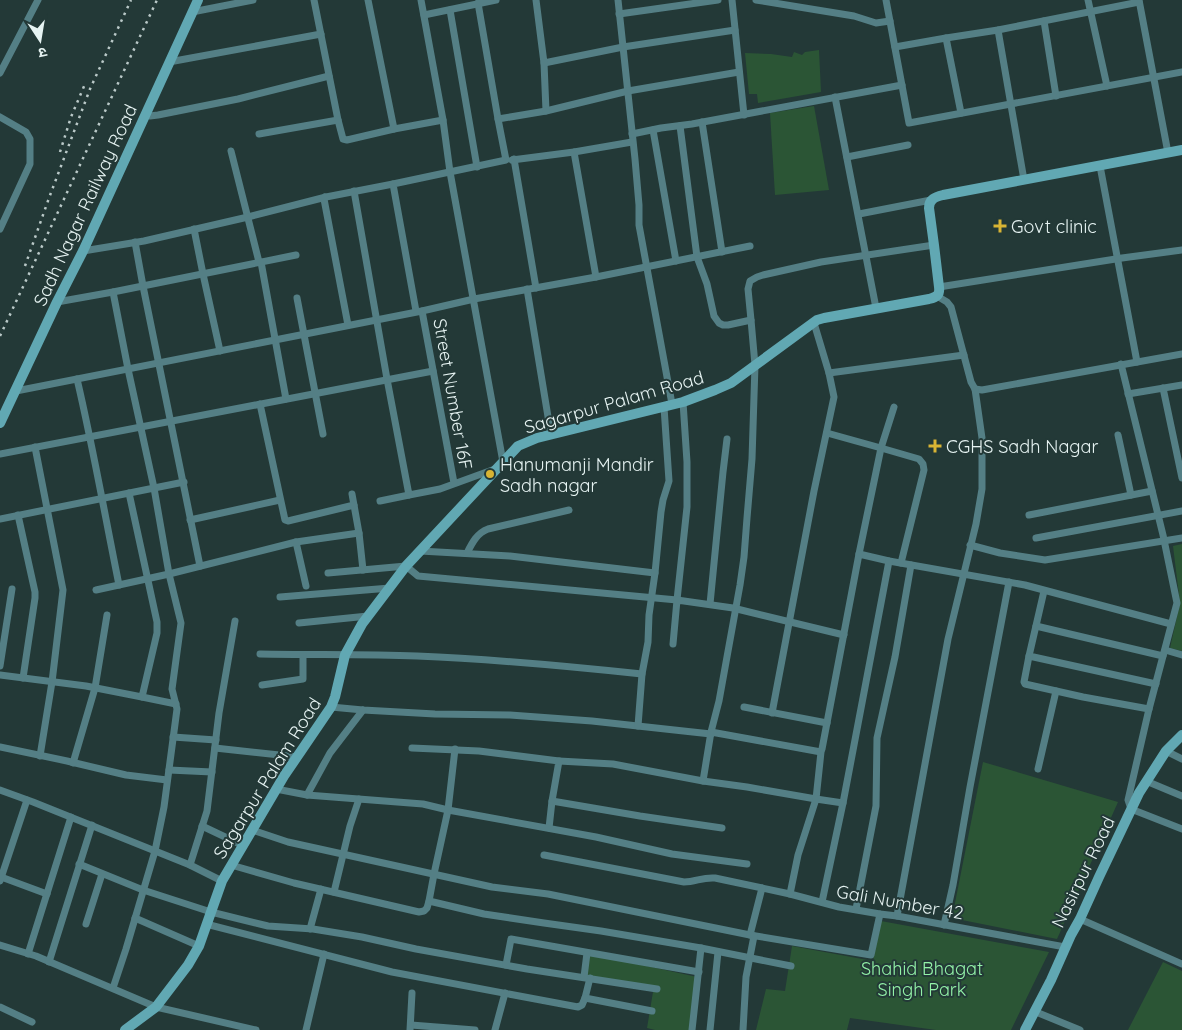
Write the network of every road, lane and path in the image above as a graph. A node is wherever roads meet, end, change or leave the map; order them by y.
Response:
1 (38, 0) edge
2 (198, 0) edge
3 (253, 0) edge
4 (314, 0) edge
5 (368, 0) edge
6 (421, 0) edge
7 (496, 0) edge
8 (536, 0) edge
9 (618, 0) edge
10 (718, 0) edge
11 (732, 0) edge
12 (756, 0) edge
13 (886, 0) edge
14 (1088, 0) edge
15 (1139, 1) edge
16 (478, 4) junction
17 (450, 10) junction
18 (1091, 11) junction
19 (192, 12) junction
20 (619, 14) junction
21 (424, 15) junction
22 (890, 21) junction
23 (1044, 21) junction
24 (735, 30) junction
25 (998, 30) junction
26 (321, 34) junction
27 (946, 38) junction
28 (895, 47) junction
29 (623, 48) junction
30 (169, 62) junction
31 (544, 63) junction
32 (739, 72) junction
33 (1182, 72) edge
34 (0, 73) edge
35 (329, 76) junction
36 (1153, 78) junction
37 (902, 84) junction
38 (1107, 86) junction
39 (628, 90) junction
40 (1056, 96) junction
41 (836, 97) junction
42 (1011, 104) junction
43 (546, 111) junction
44 (961, 113) junction
45 (145, 114) junction
46 (744, 114) junction
47 (0, 117) edge
48 (498, 119) junction
49 (338, 120) junction
50 (443, 120) junction
51 (702, 122) junction
52 (680, 126) junction
53 (394, 129) junction
54 (653, 130) junction
55 (259, 134) dead end
56 (632, 138) junction
57 (908, 145) dead end
58 (1182, 150) edge
59 (231, 151) dead end
60 (574, 152) junction
61 (1168, 153) junction
62 (847, 158) junction
63 (510, 160) junction
64 (477, 166) junction
65 (1100, 166) junction
66 (450, 172) junction
67 (1024, 180) junction
68 (393, 184) junction
69 (354, 191) junction
70 (325, 197) junction
71 (931, 200) junction
72 (859, 214) junction
73 (248, 217) junction
74 (0, 229) edge
75 (194, 229) junction
76 (135, 242) junction
77 (934, 245) junction
78 (750, 246) dead end
79 (1182, 250) edge
80 (83, 251) junction
81 (722, 252) junction
82 (296, 255) dead end
83 (866, 255) junction
84 (697, 257) junction
85 (1118, 259) junction
86 (676, 261) junction
87 (260, 262) junction
88 (647, 267) junction
89 (202, 274) junction
90 (596, 277) junction
91 (143, 286) junction
92 (536, 288) junction
93 (527, 289) junction
94 (113, 292) junction
95 (935, 294) junction
96 (297, 298) dead end
97 (474, 299) junction
98 (57, 302) junction
99 (876, 308) junction
100 (419, 311) junction
101 (377, 320) junction
102 (751, 320) junction
103 (814, 323) junction
104 (348, 325) junction
105 (303, 334) junction
106 (274, 340) junction
107 (220, 350) junction
108 (1182, 354) edge
109 (964, 355) junction
110 (1137, 362) junction
111 (159, 363) junction
112 (1121, 364) junction
113 (755, 365) junction
114 (128, 369) junction
115 (433, 371) junction
116 (829, 373) junction
117 (77, 379) junction
118 (387, 379) junction
119 (1182, 385) edge
120 (1164, 388) junction
121 (975, 389) junction
122 (16, 391) junction
123 (316, 393) junction
124 (1128, 394) junction
125 (286, 399) junction
126 (683, 402) junction
127 (260, 404) junction
128 (668, 406) junction
129 (894, 407) dead end
130 (170, 421) junction
131 (0, 423) edge
132 (140, 427) junction
133 (323, 434) dead end
134 (827, 434) junction
135 (552, 435) junction
136 (1118, 435) dead end
137 (90, 437) junction
138 (728, 439) dead end
139 (35, 447) junction
140 (882, 448) junction
141 (0, 454) edge
142 (501, 465) junction
143 (1182, 478) edge
144 (184, 482) junction
145 (454, 483) junction
146 (154, 488) junction
147 (1152, 491) junction
148 (129, 493) junction
149 (352, 494) dead end
150 (408, 495) junction
151 (1131, 495) junction
152 (101, 499) junction
153 (280, 500) junction
154 (380, 501) dead end
155 (354, 505) junction
156 (47, 509) junction
157 (569, 510) dead end
158 (1182, 511) edge
159 (1158, 514) junction
160 (18, 515) junction
161 (1029, 515) dead end
162 (0, 519) edge
163 (190, 520) junction
164 (359, 533) junction
165 (1036, 538) dead end
166 (1182, 538) edge
167 (296, 542) junction
168 (1165, 542) junction
169 (970, 546) junction
170 (420, 551) junction
171 (467, 553) junction
172 (859, 554) junction
173 (889, 561) junction
174 (900, 563) junction
175 (911, 565) junction
176 (200, 566) junction
177 (406, 566) junction
178 (363, 570) junction
179 (328, 573) dead end
180 (655, 573) junction
181 (169, 574) junction
182 (963, 574) junction
183 (148, 578) junction
184 (1009, 582) junction
185 (119, 585) junction
186 (306, 586) dead end
187 (390, 588) junction
188 (12, 589) dead end
189 (96, 590) dead end
190 (1044, 591) junction
191 (280, 597) dead end
192 (651, 597) junction
193 (677, 600) junction
194 (710, 604) junction
195 (735, 609) junction
196 (107, 615) dead end
197 (368, 616) junction
198 (235, 621) dead end
199 (790, 621) junction
200 (298, 622) dead end
201 (1171, 624) junction
202 (1036, 626) junction
203 (844, 635) junction
204 (673, 644) dead end
205 (1164, 653) junction
206 (260, 654) dead end
207 (303, 655) junction
208 (345, 655) junction
209 (1182, 655) edge
210 (1029, 656) junction
211 (0, 666) edge
212 (642, 674) junction
213 (0, 675) edge
214 (23, 678) junction
215 (52, 682) junction
216 (1156, 684) junction
217 (262, 685) dead end
218 (95, 688) junction
219 (1056, 691) junction
220 (142, 697) junction
221 (176, 704) junction
222 (331, 707) junction
223 (744, 707) dead end
224 (1149, 709) junction
225 (362, 710) junction
226 (772, 713) junction
227 (827, 723) junction
228 (638, 726) junction
229 (711, 733) junction
230 (1182, 735) edge
231 (173, 737) junction
232 (216, 740) junction
233 (0, 747) edge
234 (215, 748) junction
235 (412, 748) dead end
236 (455, 749) junction
237 (1166, 751) junction
238 (821, 752) junction
239 (40, 756) junction
240 (298, 756) junction
241 (1182, 758) edge
242 (559, 761) junction
243 (73, 763) junction
244 (1038, 769) dead end
245 (169, 770) junction
246 (212, 772) junction
247 (168, 780) junction
248 (703, 781) junction
249 (1146, 782) junction
250 (276, 789) junction
251 (0, 790) edge
252 (307, 795) junction
253 (1182, 796) edge
254 (359, 799) junction
255 (816, 799) junction
256 (27, 800) junction
257 (552, 802) junction
258 (843, 803) junction
259 (1131, 809) junction
260 (448, 810) junction
261 (71, 817) junction
262 (92, 825) junction
263 (202, 826) junction
264 (548, 828) junction
265 (722, 828) dead end
266 (1182, 829) edge
267 (252, 830) junction
268 (242, 845) junction
269 (155, 851) junction
270 (343, 854) junction
271 (544, 855) dead end
272 (80, 864) junction
273 (747, 864) dead end
274 (190, 865) junction
275 (231, 865) junction
276 (102, 874) junction
277 (434, 874) junction
278 (1, 879) edge
279 (222, 881) junction
280 (762, 888) junction
281 (321, 889) junction
282 (143, 890) junction
283 (334, 892) junction
284 (47, 894) junction
285 (790, 894) junction
286 (429, 901) junction
287 (822, 902) junction
288 (856, 910) junction
289 (211, 912) junction
290 (880, 914) junction
291 (897, 916) junction
292 (135, 918) junction
293 (1080, 919) junction
294 (86, 924) dead end
295 (206, 924) junction
296 (944, 925) junction
297 (310, 929) junction
298 (752, 936) junction
299 (0, 946) edge
300 (199, 946) junction
301 (1065, 947) junction
302 (702, 948) junction
303 (718, 952) junction
304 (587, 953) junction
305 (28, 954) junction
306 (324, 954) junction
307 (749, 958) junction
308 (49, 962) junction
309 (1182, 964) edge
310 (506, 965) junction
311 (791, 966) dead end
312 (699, 972) junction
313 (587, 978) junction
314 (113, 988) junction
315 (657, 989) dead end
316 (412, 993) dead end
317 (505, 993) junction
318 (586, 998) junction
319 (0, 1007) edge
320 (156, 1007) junction
321 (652, 1011) dead end
322 (1036, 1012) junction
323 (32, 1022) dead end
324 (223, 1022) junction
325 (410, 1028) edge
326 (1069, 1028) edge
327 (125, 1030) edge
328 (220, 1030) edge
329 (256, 1030) edge
330 (306, 1030) edge
331 (474, 1030) edge
332 (495, 1030) edge
333 (692, 1030) edge
334 (710, 1030) edge
335 (743, 1030) edge
336 (1025, 1030) edge
337 (1080, 1030) edge

1 - 34 street
2 - 19 street, Sadh Nagar Railway Road
3 - 19 street
4 - 26 street
5 - 53 street
6 - 21 street
7 - 16 street
8 - 31 street
9 - 20 street
10 - 20 street
11 - 24 street
12 - 22 street
13 - 22 street
14 - 18 street
15 - 18 street
15 - 36 street
16 - 17 street
16 - 48 street
17 - 21 street
17 - 64 street
18 - 23 street
18 - 38 street
19 - 30 street, Sadh Nagar Railway Road
20 - 29 street
21 - 50 street
22 - 28 street
23 - 25 street
23 - 40 street
24 - 29 street
24 - 32 street
25 - 27 street
25 - 42 street
26 - 30 street
26 - 35 street
27 - 28 street
27 - 44 street
28 - 37 street
29 - 31 street
29 - 39 street
30 - 45 street, Sadh Nagar Railway Road
31 - 43 street
32 - 39 street
32 - 46 street
33 - 36 street
35 - 45 street
35 - 49 street
36 - 38 street
36 - 61 street
37 - 41 street
37 - 44 street
38 - 40 street
39 - 43 street
39 - 56 street
40 - 42 street
41 - 46 street
41 - 62 street
42 - 44 street
42 - 67 street
43 - 48 street
45 - 80 street, Sadh Nagar Railway Road
46 - 51 street
47 - 74 street
48 - 63 street
49 - 53 street
49 - 55 street
50 - 53 street
50 - 66 street
51 - 52 street
51 - 81 street
52 - 54 street
52 - 84 street
54 - 56 street
54 - 86 street
56 - 60 street
56 - 88 street
57 - 62 street
58 - 61 street
59 - 73 street
60 - 63 street
60 - 90 street
61 - 65 street
62 - 72 street
63 - 64 street
63 - 92 street
64 - 66 street
65 - 67 street
65 - 85 street
66 - 68 street
66 - 97 street
67 - 71 street
68 - 69 street
68 - 100 street, Street Number 16F
69 - 70 street
69 - 101 street
70 - 73 street
70 - 104 street
71 - 72 street
71 - 77 street
72 - 83 street
73 - 75 street
73 - 87 street
75 - 76 street
75 - 89 street
76 - 80 street
76 - 91 street
77 - 83 street
77 - 95 street
78 - 81 street
79 - 85 street
80 - 98 street, Sadh Nagar Railway Road
81 - 84 street
82 - 87 street
83 - 99 street
83 - 102 street
84 - 86 street
84 - 102 street
85 - 95 street
85 - 110 street
86 - 88 street
87 - 89 street
87 - 106 street
88 - 90 street
88 - 128 street
89 - 91 street
89 - 107 street
90 - 92 street
91 - 94 street
91 - 111 street
92 - 93 street
93 - 97 street
93 - 135 street
94 - 98 street
94 - 114 street
95 - 99 street, Sagarpur Palam Road
95 - 109 street
96 - 105 street
97 - 100 street
97 - 142 street
98 - 122 street, Sadh Nagar Railway Road
99 - 103 street, Sagarpur Palam Road
100 - 101 street
100 - 115 street, Street Number 16F
101 - 104 street
101 - 118 street
102 - 113 street
103 - 113 street, Sagarpur Palam Road
103 - 116 street
104 - 105 street
105 - 106 street
105 - 123 street
106 - 107 street
106 - 125 street
107 - 111 street
108 - 110 street
109 - 116 street
109 - 121 street
110 - 112 street
111 - 114 street
111 - 130 street
112 - 121 street
112 - 124 street
113 - 126 street, Sagarpur Palam Road
113 - 195 street
114 - 117 street
114 - 132 street
115 - 118 street
115 - 145 street, Street Number 16F
116 - 134 street
117 - 122 street
117 - 137 street
118 - 123 street
118 - 150 street
119 - 120 street
120 - 124 street
120 - 143 street
121 - 169 street
122 - 131 street, Sadh Nagar Railway Road
123 - 125 street
123 - 133 street
124 - 147 street
125 - 127 street
126 - 128 street, Sagarpur Palam Road
126 - 193 street
127 - 130 street
127 - 153 street
128 - 135 street, Sagarpur Palam Road
128 - 180 street
129 - 140 street
130 - 132 street
130 - 144 street
132 - 137 street
132 - 146 street
134 - 140 street
134 - 199 street
135 - 142 street, Sagarpur Palam Road
136 - 151 street
137 - 139 street
137 - 152 street
138 - 194 street
139 - 141 street
139 - 156 street
140 - 172 street
140 - 174 street
142 - 145 street
142 - 170 street, Sagarpur Palam Road
144 - 146 street
144 - 163 street
145 - 150 street
146 - 148 street
146 - 181 street
147 - 151 street
147 - 159 street
148 - 152 street
148 - 183 street
149 - 155 street
150 - 154 street
151 - 161 street
152 - 156 street
152 - 185 street
153 - 155 street
153 - 163 street
155 - 164 street
156 - 160 street
156 - 215 street
157 - 171 street
158 - 159 street
159 - 165 street
159 - 168 street
160 - 162 street
160 - 214 street
163 - 176 street
164 - 167 street
164 - 178 street
166 - 168 street
167 - 176 street
167 - 186 street
168 - 169 street
168 - 201 street
169 - 182 street
170 - 171 street
170 - 177 street, Sagarpur Palam Road
171 - 180 street
172 - 173 street
172 - 203 street
173 - 174 street
173 - 258 street
174 - 175 street
175 - 182 street
175 - 288 street
176 - 181 street
177 - 178 street
177 - 187 street, Sagarpur Palam Road
177 - 192 street
178 - 179 street
180 - 192 street
181 - 183 street
181 - 221 street
182 - 184 street
182 - 291 street
183 - 185 street
183 - 220 street
184 - 190 street
184 - 296 street
185 - 189 street
187 - 191 street
187 - 197 street, Sagarpur Palam Road
188 - 211 street
190 - 201 street
190 - 202 street
192 - 193 street
192 - 212 street
193 - 194 street
193 - 204 street
194 - 195 street
195 - 199 street
195 - 229 street
196 - 218 street
197 - 200 street
197 - 208 street, Sagarpur Palam Road
198 - 232 street
199 - 203 street
199 - 226 street
201 - 205 street
202 - 205 street
202 - 210 street
203 - 227 street
205 - 209 street
205 - 216 street
206 - 207 street
207 - 208 street
207 - 217 street
208 - 212 street
208 - 222 street, Sagarpur Palam Road
210 - 216 street
210 - 219 street
212 - 228 street
213 - 214 street
214 - 215 street
215 - 218 street
215 - 239 street
216 - 224 street
218 - 220 street
218 - 243 street
219 - 224 street
219 - 244 street
220 - 221 street
221 - 231 street
222 - 225 street
222 - 240 street, Sagarpur Palam Road
223 - 226 street
224 - 259 street
225 - 228 street
225 - 252 street
226 - 227 street
227 - 238 street
228 - 229 street
229 - 238 street
229 - 248 street
230 - 237 street, Nasirpur Road
231 - 232 street
231 - 245 street
232 - 234 street
233 - 239 street
234 - 240 street
234 - 246 street
235 - 236 street
236 - 242 street
236 - 260 street
237 - 241 street
237 - 249 street, Nasirpur Road
238 - 255 street
239 - 243 street
240 - 250 street, Sagarpur Palam Road
242 - 248 street
242 - 257 street
243 - 247 street
245 - 246 street
245 - 247 street
246 - 263 street
247 - 269 street
248 - 255 street
249 - 253 street
249 - 259 street, Nasirpur Road
250 - 252 street
250 - 267 street, Sagarpur Palam Road
251 - 256 street
252 - 254 street
254 - 260 street
254 - 270 street
255 - 258 street
255 - 285 street
256 - 261 street
256 - 278 street
257 - 264 street
257 - 265 street
258 - 287 street
259 - 266 street
259 - 293 street, Nasirpur Road
260 - 264 street
260 - 277 street
261 - 262 street
261 - 284 street
262 - 269 street
262 - 272 street
263 - 268 street
263 - 274 street
264 - 273 street
267 - 268 street, Sagarpur Palam Road
267 - 270 street
268 - 275 street, Sagarpur Palam Road
269 - 274 street
269 - 282 street
270 - 277 street
270 - 283 street
271 - 280 street, Gali Number 42
272 - 276 street
272 - 308 street
274 - 279 street
275 - 279 street, Sagarpur Palam Road
275 - 281 street
276 - 282 street
276 - 294 street
277 - 286 street
277 - 298 street
278 - 284 street
279 - 289 street, Sagarpur Palam Road
280 - 285 street, Gali Number 42
280 - 298 street
281 - 283 street
281 - 297 street
282 - 289 street
282 - 292 street
283 - 286 street
284 - 305 street
285 - 287 street, Gali Number 42
286 - 302 street
287 - 288 street, Gali Number 42
288 - 290 street, Gali Number 42
289 - 295 street, Sagarpur Palam Road
289 - 297 street
290 - 291 street, Gali Number 42
290 - 298 street
291 - 296 street, Gali Number 42
292 - 300 street
292 - 314 street
293 - 301 street, Nasirpur Road
293 - 309 street
295 - 300 street, Sagarpur Palam Road
295 - 306 street
296 - 301 street, Gali Number 42
297 - 310 street
298 - 307 street
299 - 305 street
300 - 320 street, Sagarpur Palam Road
301 - 322 street, Nasirpur Road
302 - 303 street
302 - 312 street
303 - 307 street
303 - 334 street
304 - 310 street
304 - 312 street
304 - 313 street
305 - 308 street
306 - 317 street
306 - 330 street
307 - 311 street
307 - 335 street
308 - 314 street
310 - 313 street
312 - 333 street
313 - 315 street
313 - 318 street
314 - 320 street
316 - 325 street
317 - 318 street
317 - 332 street
318 - 321 street
319 - 323 street
320 - 324 street
320 - 327 street, Sagarpur Palam Road
322 - 326 street
322 - 336 street, Nasirpur Road
324 - 328 street
324 - 329 street
325 - 331 street
326 - 337 street

